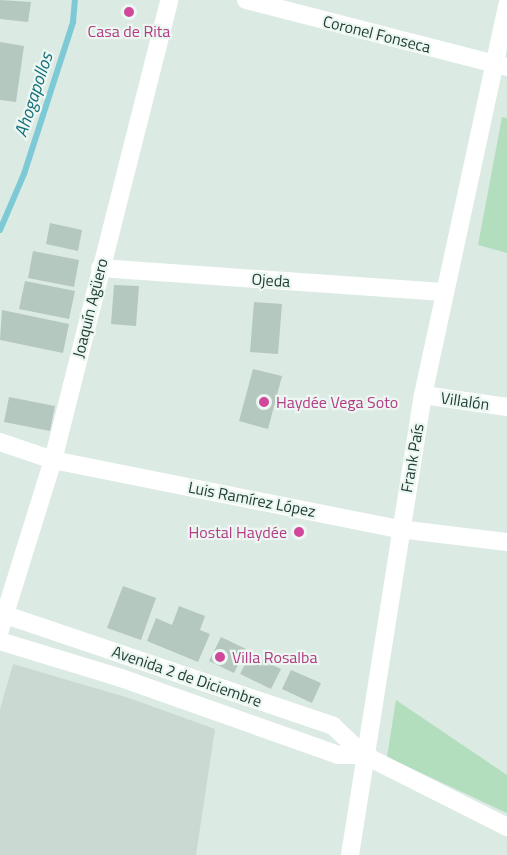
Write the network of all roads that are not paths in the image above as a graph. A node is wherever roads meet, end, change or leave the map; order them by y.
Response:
1 (169, 0) edge
2 (246, 0) edge
3 (507, 5) edge
4 (500, 65) edge
5 (100, 268) junction
6 (443, 292) junction
7 (423, 395) junction
8 (507, 407) edge
9 (0, 442) edge
10 (53, 460) junction
11 (399, 528) junction
12 (507, 542) edge
13 (2, 620) edge
14 (0, 641) edge
15 (368, 720) junction
16 (340, 729) junction
17 (338, 755) junction
18 (364, 755) junction
19 (358, 788) junction
20 (507, 827) edge
21 (350, 855) edge

1 - 5 main road, Joaquín Agüero
2 - 4 main road, Coronel Fonseca
3 - 4 main road, Frank País
4 - 6 main road, Frank País
5 - 6 main road, Ojeda
5 - 10 main road, Joaquín Agüero
6 - 7 main road, Frank País
7 - 8 main road, Villalón
7 - 11 main road, Frank País
9 - 10 main road, Luis Ramírez López
10 - 11 main road, Luis Ramírez López
10 - 13 main road, Joaquín Agüero
11 - 12 main road, Luis Ramírez López
11 - 15 main road, Frank País
13 - 16 main road, Avenida 2 de Diciembre
14 - 17 main road, Avenida 2 de Diciembre
15 - 16 main road
15 - 18 main road, Frank País
16 - 18 main road, Avenida 2 de Diciembre
17 - 18 main road, Avenida 2 de Diciembre
17 - 19 main road
18 - 19 main road, Frank País
18 - 20 main road, Avenida 2 de Diciembre
19 - 21 main road, Frank País

